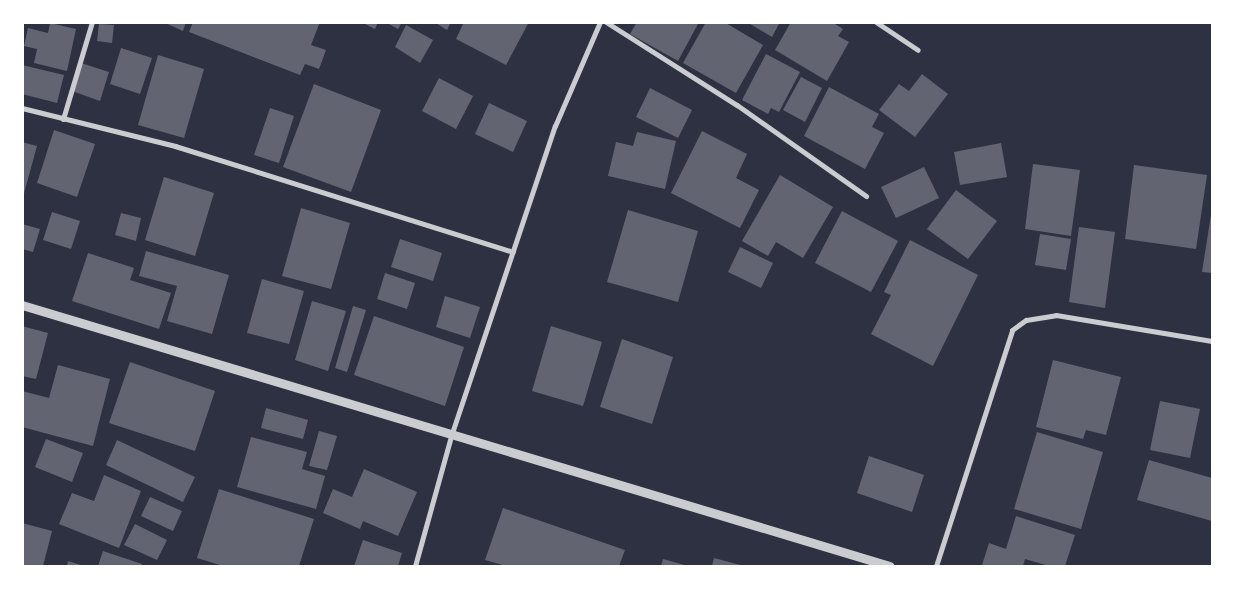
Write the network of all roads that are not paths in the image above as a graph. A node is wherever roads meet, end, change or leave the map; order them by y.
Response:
1 (92, 22) edge
2 (600, 22) edge
3 (606, 22) edge
4 (876, 22) edge
5 (918, 50) dead end
6 (22, 108) edge
7 (63, 119) junction
8 (866, 196) dead end
9 (513, 252) junction
10 (22, 305) edge
11 (1212, 341) edge
12 (452, 433) junction
13 (415, 566) edge
14 (890, 566) edge
15 (936, 566) edge

1 - 7 street
2 - 9 street
3 - 8 street
4 - 5 street
6 - 7 street
7 - 9 street
9 - 12 street
10 - 12 street
11 - 15 street
12 - 13 street
12 - 14 street

